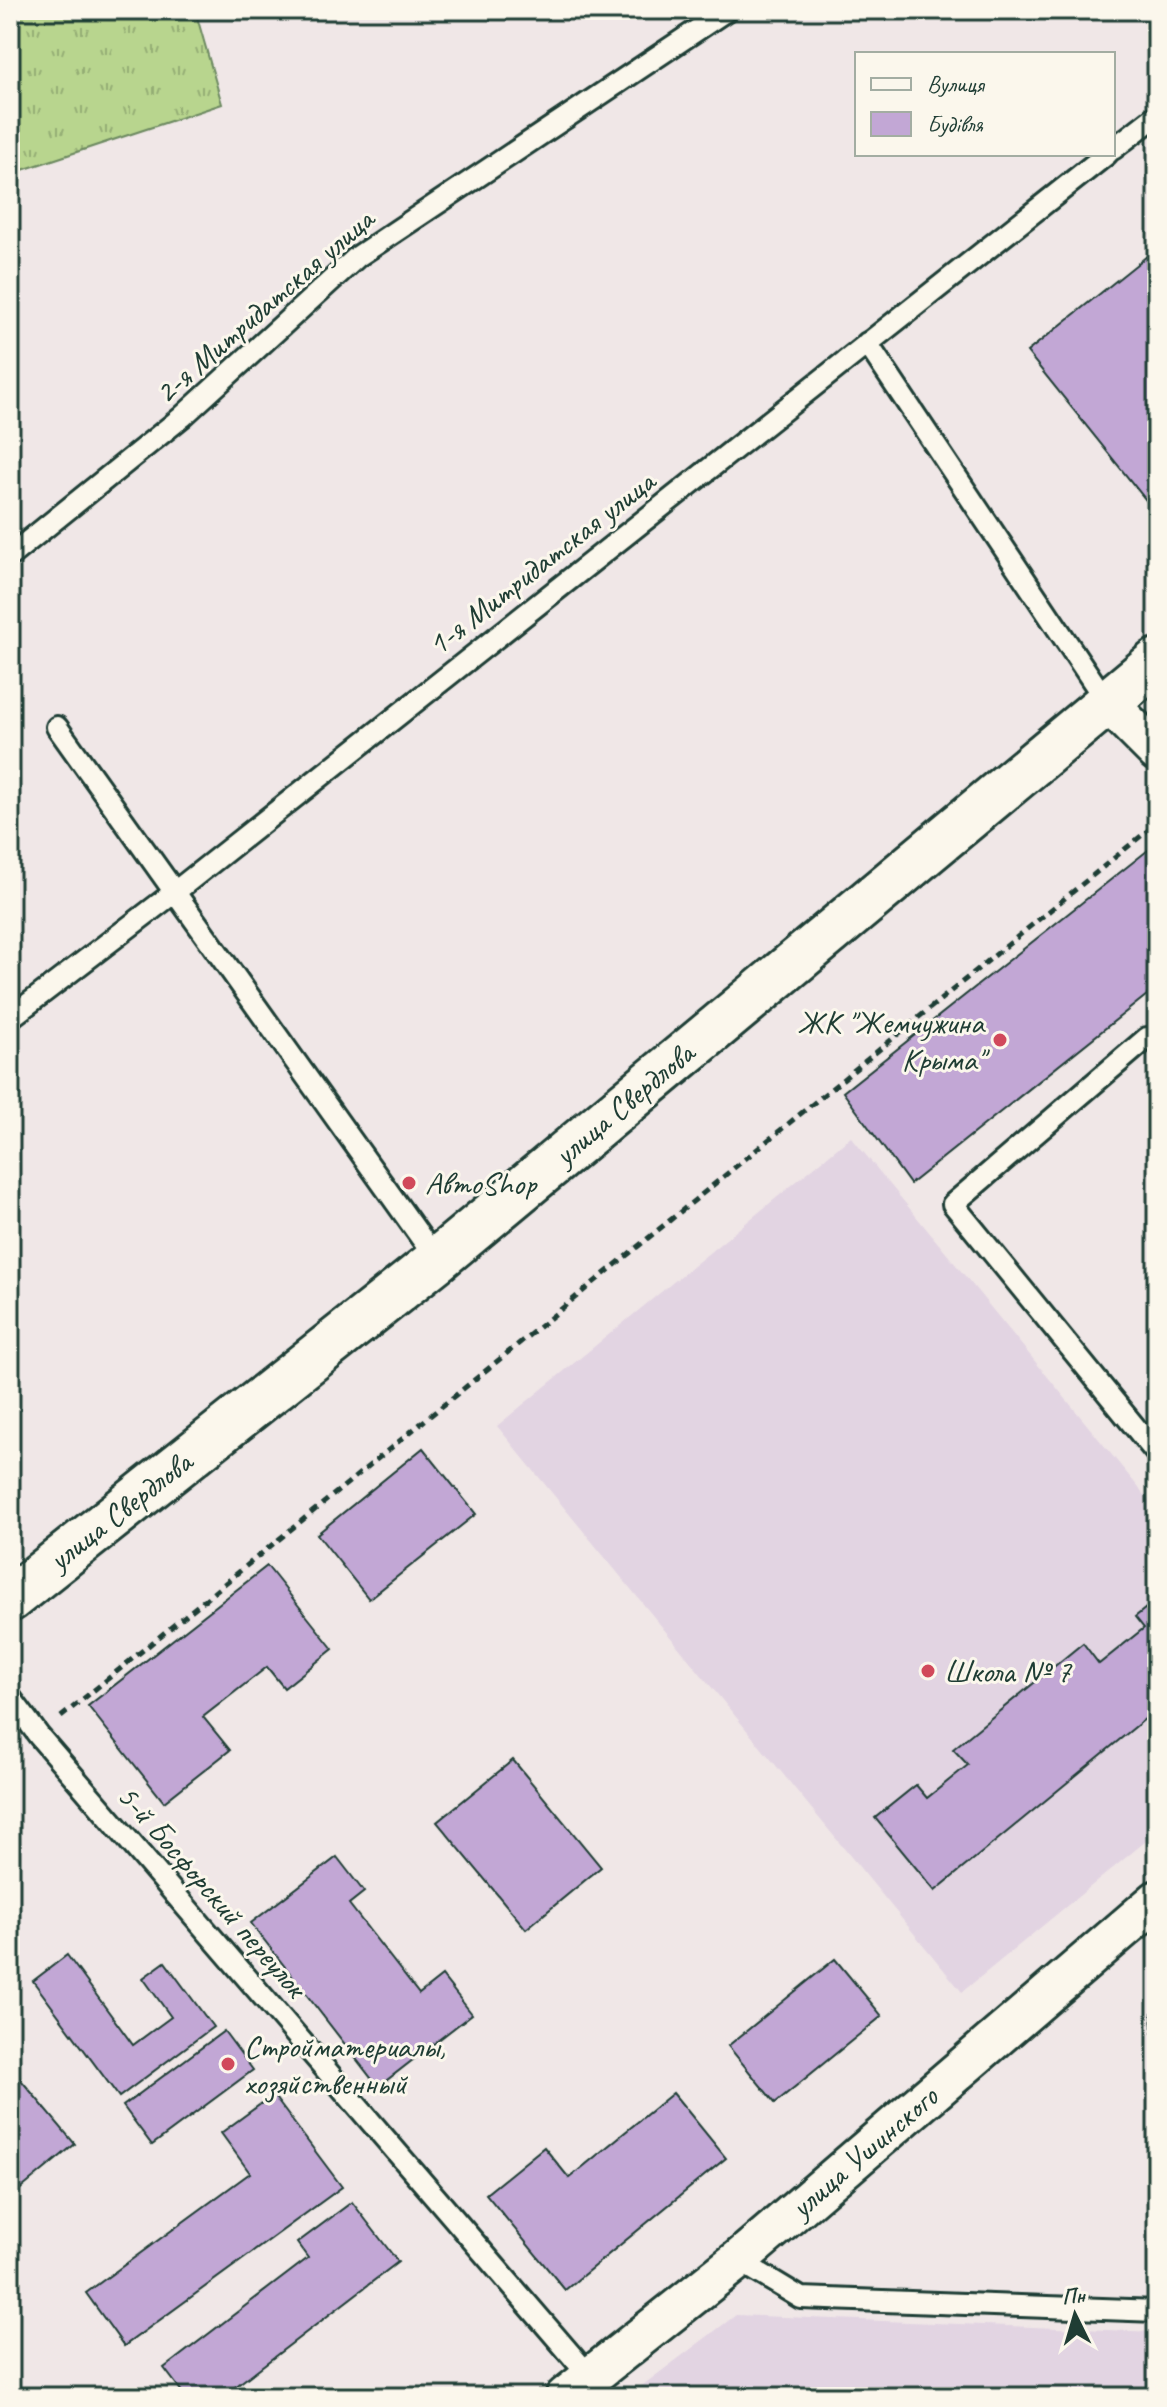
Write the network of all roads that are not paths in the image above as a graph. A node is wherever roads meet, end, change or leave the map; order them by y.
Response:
1 (727, 10) edge
2 (1157, 115) edge
3 (1115, 147) edge
4 (1104, 156) edge
5 (867, 343) junction
6 (10, 556) edge
7 (1157, 661) edge
8 (1106, 701) junction
9 (57, 727) dead end
10 (1157, 752) edge
11 (176, 891) junction
12 (10, 1018) edge
13 (1147, 1038) dead end
14 (437, 1260) junction
15 (1157, 1454) edge
16 (10, 1599) edge
17 (10, 1697) edge
18 (1157, 1900) edge
19 (738, 2260) junction
20 (1157, 2311) edge
21 (578, 2387) edge

1 - 6 lane, 2-я Митридатская улица
2 - 3 lane
4 - 5 lane, 1-я Митридатская улица
5 - 8 lane
5 - 11 lane, 1-я Митридатская улица
7 - 8 main road, улица Свердлова
8 - 10 street
8 - 14 main road, улица Свердлова
9 - 11 lane
11 - 12 lane, 1-я Митридатская улица
11 - 14 lane
13 - 15 lane
14 - 16 main road, улица Свердлова
17 - 21 lane, 5-й Босфорский переулок
18 - 19 street, улица Ушинского
19 - 20 lane
19 - 21 street, улица Ушинского

